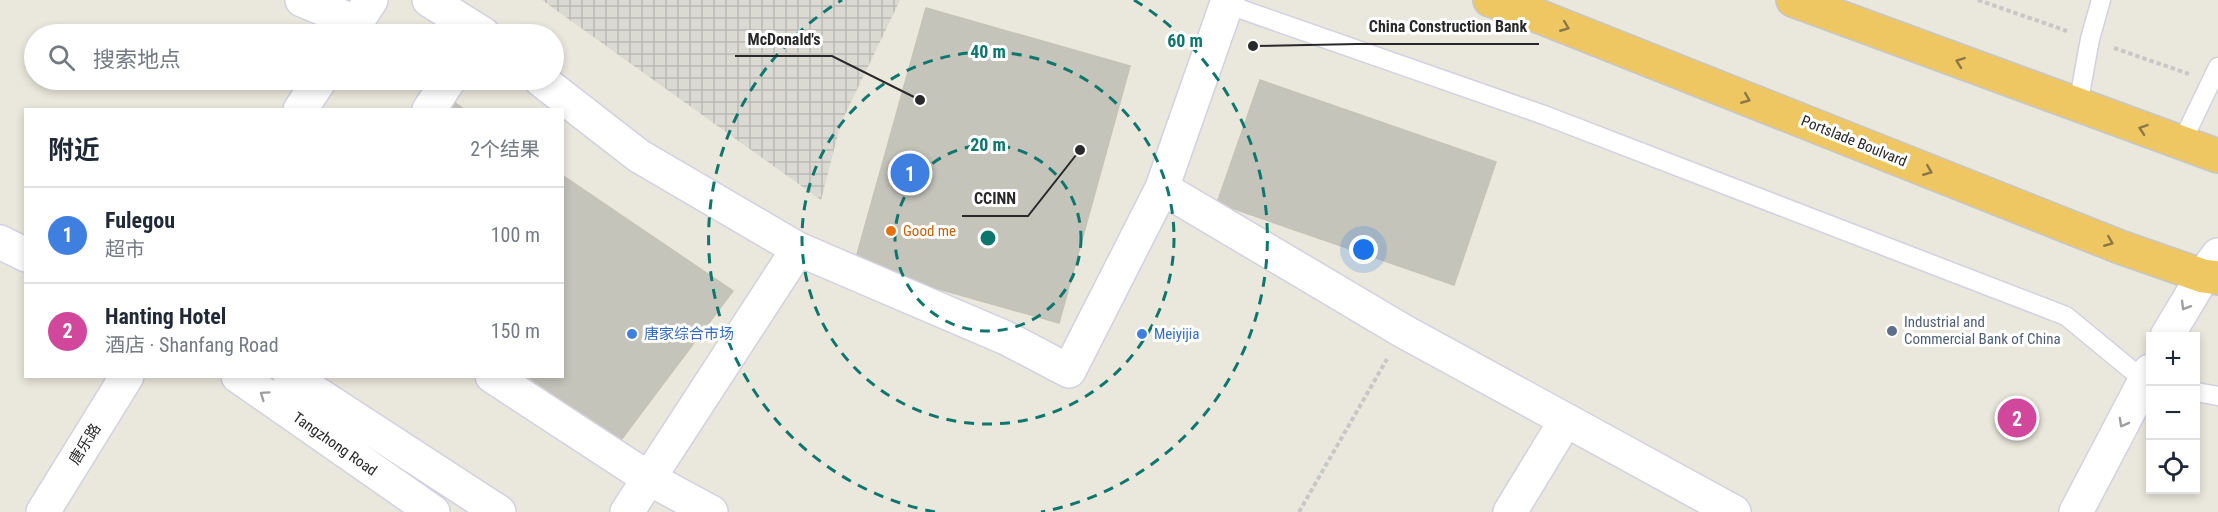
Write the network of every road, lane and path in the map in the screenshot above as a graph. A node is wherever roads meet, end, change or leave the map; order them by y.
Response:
1 (302, 0) edge
2 (429, 0) edge
3 (1490, 0) edge
4 (1793, 0) edge
5 (2101, 0) edge
6 (1227, 2) edge
7 (359, 19) edge
8 (466, 24) edge
9 (2218, 67) edge
10 (313, 90) edge
11 (442, 90) edge
12 (554, 90) edge
13 (2078, 105) junction
14 (301, 108) edge
15 (430, 108) edge
16 (2182, 142) junction
17 (2218, 156) edge
18 (1162, 188) junction
19 (0, 242) edge
20 (798, 249) junction
21 (24, 254) edge
22 (2214, 269) edge
23 (1403, 331) junction
24 (2170, 332) edge
25 (2146, 377) edge
26 (126, 378) edge
27 (241, 378) edge
28 (293, 378) edge
29 (495, 378) edge
30 (2146, 384) edge
31 (2200, 393) edge
32 (2218, 396) edge
33 (1566, 420) junction
34 (648, 478) junction
35 (43, 512) edge
36 (433, 512) edge
37 (500, 512) edge
38 (627, 512) edge
39 (711, 512) edge
40 (1299, 512) edge
41 (1510, 512) edge
42 (1734, 512) edge
43 (2076, 512) edge

1 - 7 street
2 - 8 street
3 -> 22 highway, Portslade Boulvard
13 -> 4 highway
5 - 13 lane
6 - 18 street
6 - 25 lane
9 - 16 lane
10 - 14 street
11 - 15 street
12 - 20 street
16 -> 13 highway
16 - 17 highway
18 - 20 street
18 - 23 street
19 - 21 street
20 - 34 street
22 -> 24 street
23 - 33 street
23 - 40 path
26 - 35 street, 唐乐路
36 -> 27 street, Tangzhong Road
28 - 37 street
29 - 34 street
30 -> 43 street
31 - 32 lane
33 - 41 street
33 - 42 street
34 - 38 street
34 - 39 street

